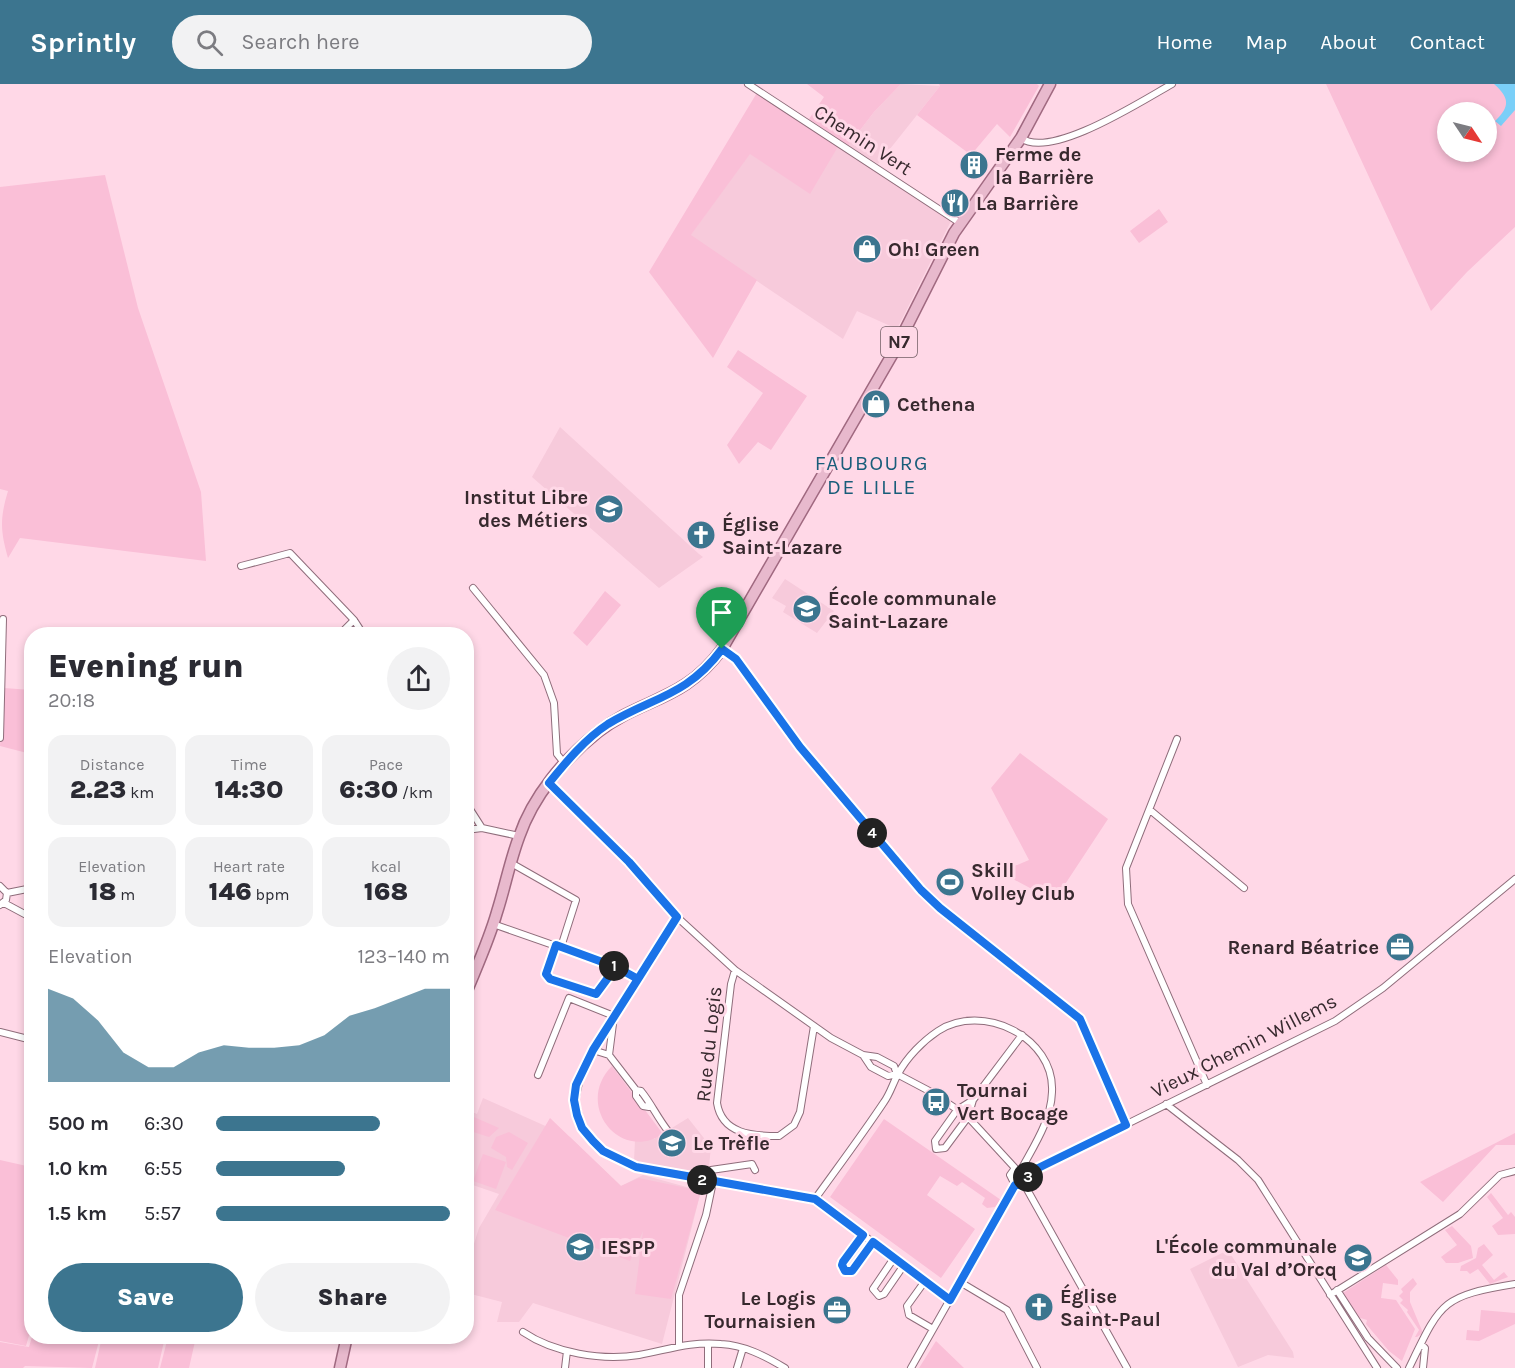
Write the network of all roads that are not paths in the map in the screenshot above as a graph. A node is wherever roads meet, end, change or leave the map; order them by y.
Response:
1 (748, 84) edge
2 (1050, 84) edge
3 (1172, 84) edge
4 (1021, 138) junction
5 (960, 223) junction
6 (241, 566) dead end
7 (473, 588) dead end
8 (3, 620) dead end
9 (354, 620) junction
10 (347, 627) edge
11 (358, 627) edge
12 (722, 649) junction
13 (0, 738) edge
14 (1177, 739) dead end
15 (565, 764) junction
16 (549, 783) junction
17 (1150, 810) junction
18 (474, 816) edge
19 (482, 828) junction
20 (474, 829) edge
21 (519, 836) junction
22 (511, 863) junction
23 (1515, 879) edge
24 (0, 886) edge
25 (1244, 888) dead end
26 (24, 890) edge
27 (7, 893) junction
28 (2, 904) edge
29 (24, 914) edge
30 (677, 917) junction
31 (494, 924) junction
32 (559, 946) junction
33 (616, 967) junction
34 (735, 970) junction
35 (474, 973) edge
36 (638, 979) junction
37 (614, 1016) junction
38 (813, 1026) junction
39 (0, 1032) edge
40 (1022, 1035) junction
41 (24, 1038) edge
42 (593, 1050) junction
43 (609, 1055) junction
44 (862, 1055) junction
45 (897, 1074) junction
46 (538, 1076) dead end
47 (1207, 1085) junction
48 (973, 1100) junction
49 (1166, 1104) junction
50 (957, 1110) junction
51 (968, 1117) junction
52 (1126, 1125) junction
53 (668, 1131) dead end
54 (755, 1170) dead end
55 (1022, 1170) junction
56 (1515, 1171) edge
57 (703, 1180) junction
58 (713, 1182) junction
59 (1015, 1185) junction
60 (1024, 1185) junction
61 (815, 1199) junction
62 (863, 1235) junction
63 (873, 1242) junction
64 (894, 1258) junction
65 (904, 1265) junction
66 (925, 1281) junction
67 (960, 1282) junction
68 (1515, 1284) edge
69 (1333, 1293) junction
70 (950, 1300) junction
71 (933, 1329) junction
72 (523, 1332) dead end
73 (345, 1344) edge
74 (708, 1344) junction
75 (1421, 1344) junction
76 (678, 1345) junction
77 (743, 1348) junction
78 (567, 1351) junction
79 (340, 1368) edge
80 (566, 1368) edge
81 (708, 1368) edge
82 (737, 1368) edge
83 (785, 1368) edge
84 (911, 1368) edge
85 (1037, 1368) edge
86 (1127, 1368) edge
87 (1377, 1368) edge
88 (1397, 1368) edge
89 (1409, 1368) edge
90 (1423, 1368) edge

1 - 5 street, Chemin Vert
2 - 4 main road, N7
3 - 4 street
4 - 5 main road, N7
5 - 12 main road, N7
6 - 9 street
7 - 15 street
8 - 13 street
9 - 10 street
9 - 11 street
12 - 15 main road, N7
12 - 52 street
14 - 17 street
15 - 16 main road, N7
16 - 21 main road, N7
16 - 30 street
17 - 25 street
17 - 47 street
18 - 19 street
19 - 20 street
19 - 21 street
21 - 22 main road, N7
22 - 31 main road, N7
22 - 32 street
23 - 47 street, Vieux Chemin Willems
24 - 27 street
26 - 27 street
27 - 28 street
28 - 29 street
30 - 34 street
30 - 36 street
31 - 32 street
31 - 35 main road, N7
32 - 33 street
32 - 33 street
33 - 36 street
34 - 38 street
34 - 38 street, Rue du Logis
36 - 37 street
37 - 42 street
37 - 43 street
37 - 46 street
38 - 44 street
39 - 41 street
40 - 45 street
40 - 48 street
40 - 55 street
42 - 43 street
42 - 57 street
43 - 53 street
44 - 45 street
44 - 45 street
45 - 50 street
45 - 61 street
47 - 49 street, Vieux Chemin Willems
48 - 50 street
48 - 51 street
49 - 52 street, Vieux Chemin Willems
49 - 69 street
50 - 51 street
50 - 51 street
51 - 55 street
52 - 55 street, Vieux Chemin Willems
54 - 57 street
55 - 59 street
55 - 60 street
56 - 69 street
57 - 58 street
58 - 61 street
58 - 76 street
59 - 60 street
59 - 67 street
60 - 86 street
61 - 62 street
62 - 63 street
62 - 63 street
63 - 64 street
64 - 65 street
64 - 65 street
65 - 66 street
66 - 70 street
66 - 71 street
67 - 70 street
67 - 85 street
68 - 75 street
69 - 87 street
69 - 88 street
70 - 71 street
71 - 84 street
72 - 78 street
73 - 79 main road
74 - 76 street
74 - 77 street
74 - 81 street
75 - 89 street
75 - 90 street
76 - 78 street
77 - 82 street
77 - 83 street
78 - 80 street

